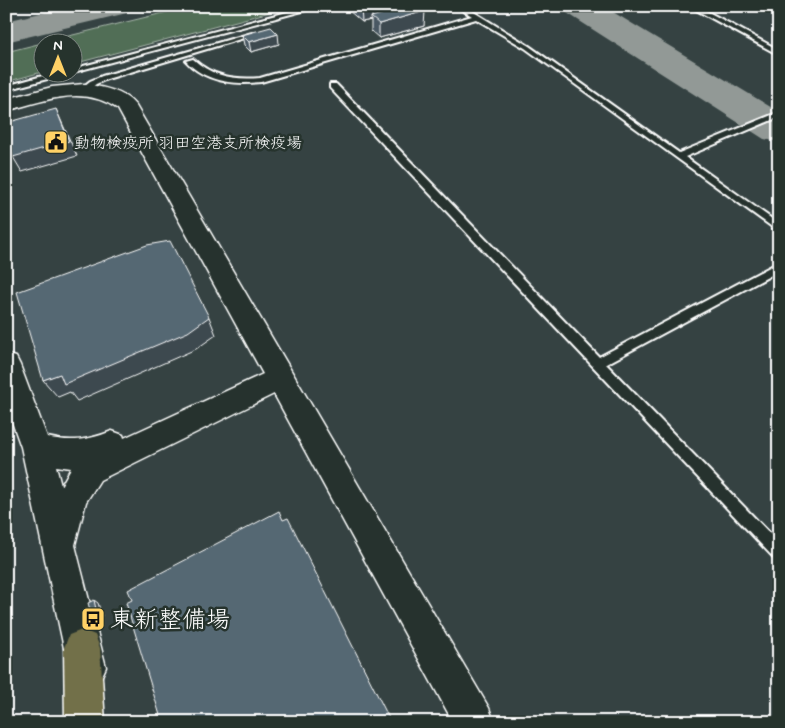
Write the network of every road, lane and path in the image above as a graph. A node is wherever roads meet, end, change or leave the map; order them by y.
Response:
1 (318, 6) edge
2 (459, 6) edge
3 (692, 6) edge
4 (477, 16) junction
5 (254, 34) edge
6 (779, 53) edge
7 (190, 61) dead end
8 (82, 76) edge
9 (82, 80) edge
10 (47, 82) edge
11 (69, 82) edge
12 (82, 82) edge
13 (333, 86) dead end
14 (6, 88) edge
15 (6, 105) edge
16 (779, 114) edge
17 (679, 156) junction
18 (779, 228) edge
19 (779, 266) edge
20 (598, 363) junction
21 (6, 365) edge
22 (279, 373) junction
23 (36, 447) junction
24 (59, 549) junction
25 (779, 553) edge
26 (82, 648) junction
27 (85, 722) edge
28 (101, 722) edge
29 (475, 722) edge

1 - 8 lane
2 - 4 lane
3 - 6 lane
4 - 7 lane
4 - 17 lane
5 - 9 lane
10 - 14 lane
11 - 15 street
12 - 22 street
13 - 20 lane
16 - 17 lane
17 - 18 lane
19 - 20 lane
20 - 25 lane
21 - 23 street
22 - 23 street
22 - 24 street
22 - 29 street
23 - 24 street
24 - 26 street
26 - 27 highway
26 - 28 street

